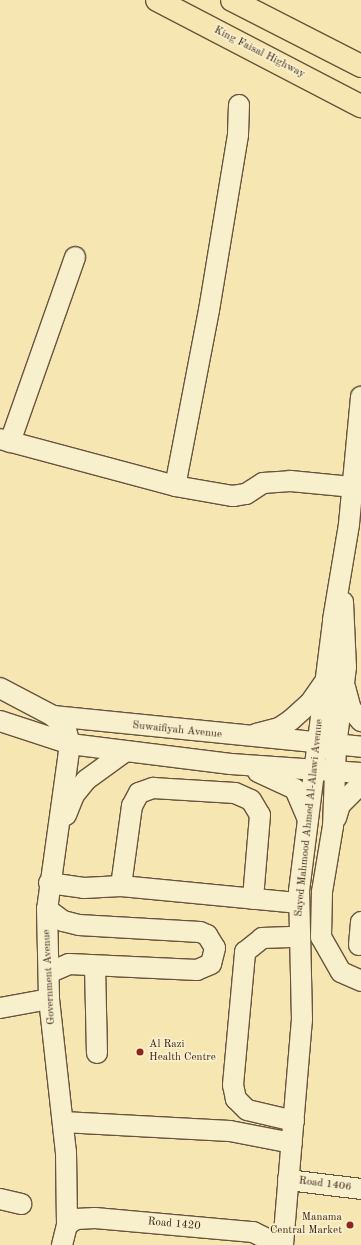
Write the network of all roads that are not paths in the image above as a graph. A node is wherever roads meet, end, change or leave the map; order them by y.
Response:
1 (157, 0) edge
2 (232, 0) edge
3 (361, 66) edge
4 (239, 105) dead end
5 (361, 106) edge
6 (75, 257) dead end
7 (361, 397) edge
8 (5, 440) edge
9 (175, 486) junction
10 (352, 487) junction
11 (355, 524) edge
12 (353, 551) edge
13 (336, 681) junction
14 (0, 688) edge
15 (53, 716) junction
16 (0, 721) edge
17 (361, 721) edge
18 (244, 737) junction
19 (70, 744) junction
20 (316, 744) junction
21 (336, 746) junction
22 (361, 747) edge
23 (126, 751) junction
24 (231, 764) junction
25 (325, 770) junction
26 (361, 773) edge
27 (361, 784) edge
28 (309, 822) junction
29 (333, 826) junction
30 (53, 849) junction
31 (49, 883) junction
32 (121, 886) junction
33 (322, 892) junction
34 (299, 897) junction
35 (253, 899) junction
36 (47, 909) junction
37 (361, 922) edge
38 (298, 937) junction
39 (359, 945) dead end
40 (94, 966) junction
41 (49, 973) junction
42 (361, 981) edge
43 (49, 999) junction
44 (0, 1008) edge
45 (97, 1053) dead end
46 (294, 1121) junction
47 (63, 1122) junction
48 (292, 1143) junction
49 (288, 1180) junction
50 (361, 1189) edge
51 (0, 1199) edge
52 (21, 1204) dead end
53 (67, 1225) junction
54 (62, 1245) edge
55 (280, 1245) edge
56 (283, 1245) edge

1 - 5 main road, King Faisal Highway
2 - 3 main road
4 - 9 street
6 - 8 street
7 - 10 street, Sayed Mahmood Ahmed Al-Alawi Avenue
8 - 9 street
9 - 10 street
10 - 11 street, Sayed Mahmood Ahmed Al-Alawi Avenue
11 - 12 street, Sayed Mahmood Ahmed Al-Alawi Avenue
12 - 13 street, Sayed Mahmood Ahmed Al-Alawi Avenue
13 - 17 street
13 - 18 street
13 - 20 street, Sayed Mahmood Ahmed Al-Alawi Avenue
13 - 21 street, Sayed Mahmood Ahmed Al-Alawi Avenue
14 - 15 street, Suwaifiyah Avenue
15 - 18 street, Suwaifiyah Avenue
15 - 19 street
16 - 19 street
18 - 20 street, Suwaifiyah Avenue
19 - 23 street
19 - 30 street, Government Avenue
20 - 21 street, Suwaifiyah Avenue
20 - 25 street, Sayed Mahmood Ahmed Al-Alawi Avenue
21 - 22 street, Suwaifiyah Avenue
21 - 25 street, Sayed Mahmood Ahmed Al-Alawi Avenue
23 - 24 street
23 - 30 street
24 - 25 street
24 - 28 street
25 - 26 street
25 - 28 street, Sayed Mahmood Ahmed Al-Alawi Avenue
25 - 29 street, Sayed Mahmood Ahmed Al-Alawi Avenue
27 - 29 street
28 - 34 street, Sayed Mahmood Ahmed Al-Alawi Avenue
29 - 33 street, Sayed Mahmood Ahmed Al-Alawi Avenue
30 - 31 street, Government Avenue
31 - 32 street
31 - 36 street, Government Avenue
32 - 35 street
32 - 35 street
33 - 34 street
33 - 42 street, Sayed Mahmood Ahmed Al-Alawi Avenue
34 - 35 street
34 - 38 street, Sayed Mahmood Ahmed Al-Alawi Avenue
36 - 40 street
36 - 41 street, Government Avenue
37 - 39 street
38 - 46 street, Sayed Mahmood Ahmed Al-Alawi Avenue
38 - 46 street
40 - 41 street
40 - 45 street
41 - 43 street, Government Avenue
43 - 44 street
43 - 47 street, Government Avenue
46 - 48 street, Sayed Mahmood Ahmed Al-Alawi Avenue
47 - 48 street
47 - 53 street, Government Avenue
48 - 49 street, Sayed Mahmood Ahmed Al-Alawi Avenue
49 - 50 street, Road 1406
49 - 56 street, Sayed Mahmood Ahmed Al-Alawi Avenue
51 - 52 street
53 - 54 street, Government Avenue
53 - 55 street, Road 1420

